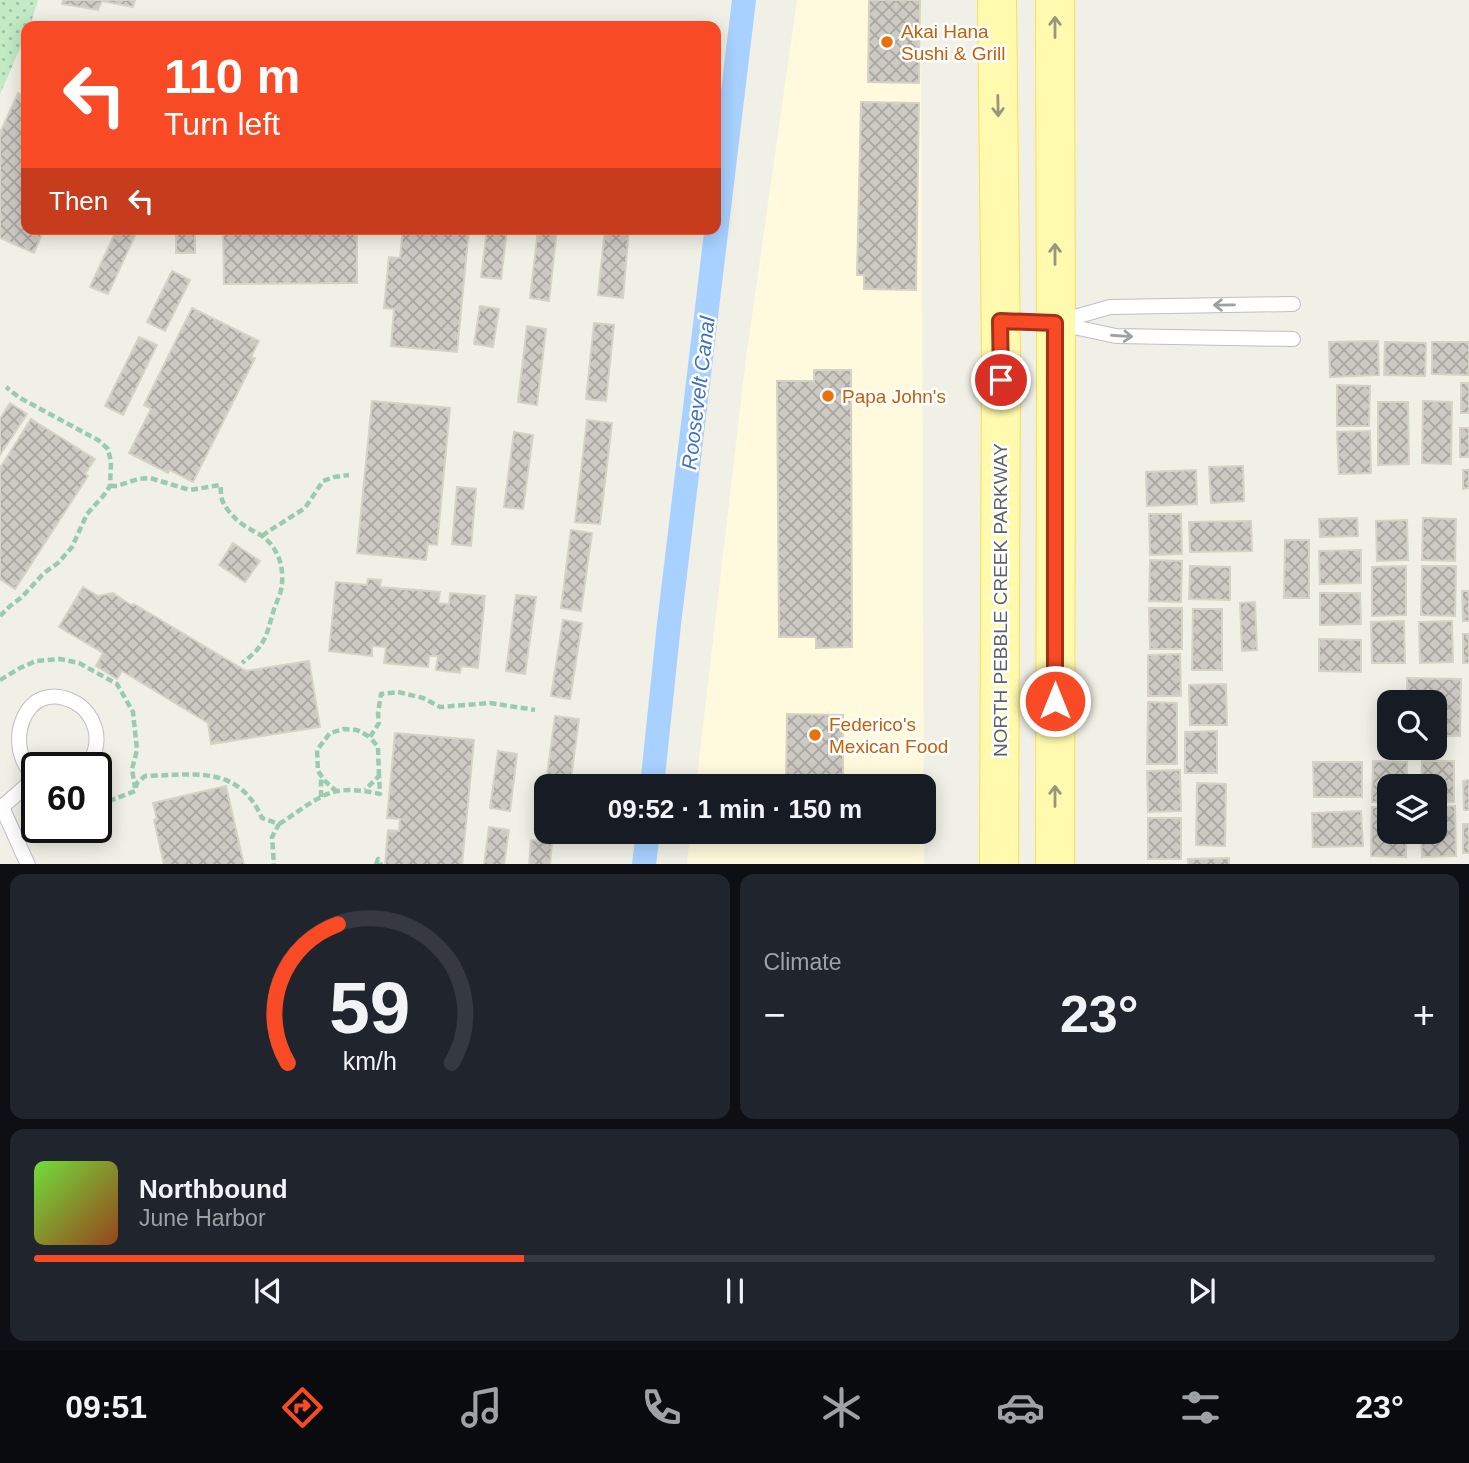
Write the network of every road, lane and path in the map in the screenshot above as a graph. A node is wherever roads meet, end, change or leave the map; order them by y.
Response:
1 (997, 0) edge
2 (1055, 0) edge
3 (1293, 304) dead end
4 (1000, 321) junction
5 (1055, 323) junction
6 (1293, 339) dead end
7 (6, 387) dead end
8 (349, 475) dead end
9 (110, 486) junction
10 (262, 536) junction
11 (0, 616) edge
12 (242, 663) dead end
13 (535, 710) dead end
14 (370, 737) junction
15 (94, 752) edge
16 (21, 768) edge
17 (132, 769) dead end
18 (145, 776) junction
19 (321, 776) junction
20 (379, 776) junction
21 (366, 790) junction
22 (21, 791) edge
23 (337, 792) junction
24 (321, 797) junction
25 (112, 800) edge
26 (279, 824) junction
27 (28, 864) edge
28 (274, 864) edge
29 (999, 864) edge
30 (1055, 864) edge

1 -> 4 main road, NORTH PEBBLE CREEK PARKWAY
5 -> 2 main road
3 -> 5 lane
4 - 5 lane
4 - 29 main road, NORTH PEBBLE CREEK PARKWAY
5 -> 6 lane
30 -> 5 main road
7 - 9 path
8 - 10 path
9 - 10 path
9 - 11 path
10 - 12 path
13 - 14 path
14 - 19 path
14 - 20 path
15 - 16 lane
17 - 18 path
18 - 25 path
18 - 26 path
19 - 23 path
19 - 24 path
20 - 21 path
20 - 21 path
21 - 23 path
22 - 27 lane
23 - 24 path
24 - 26 path
26 - 28 path

